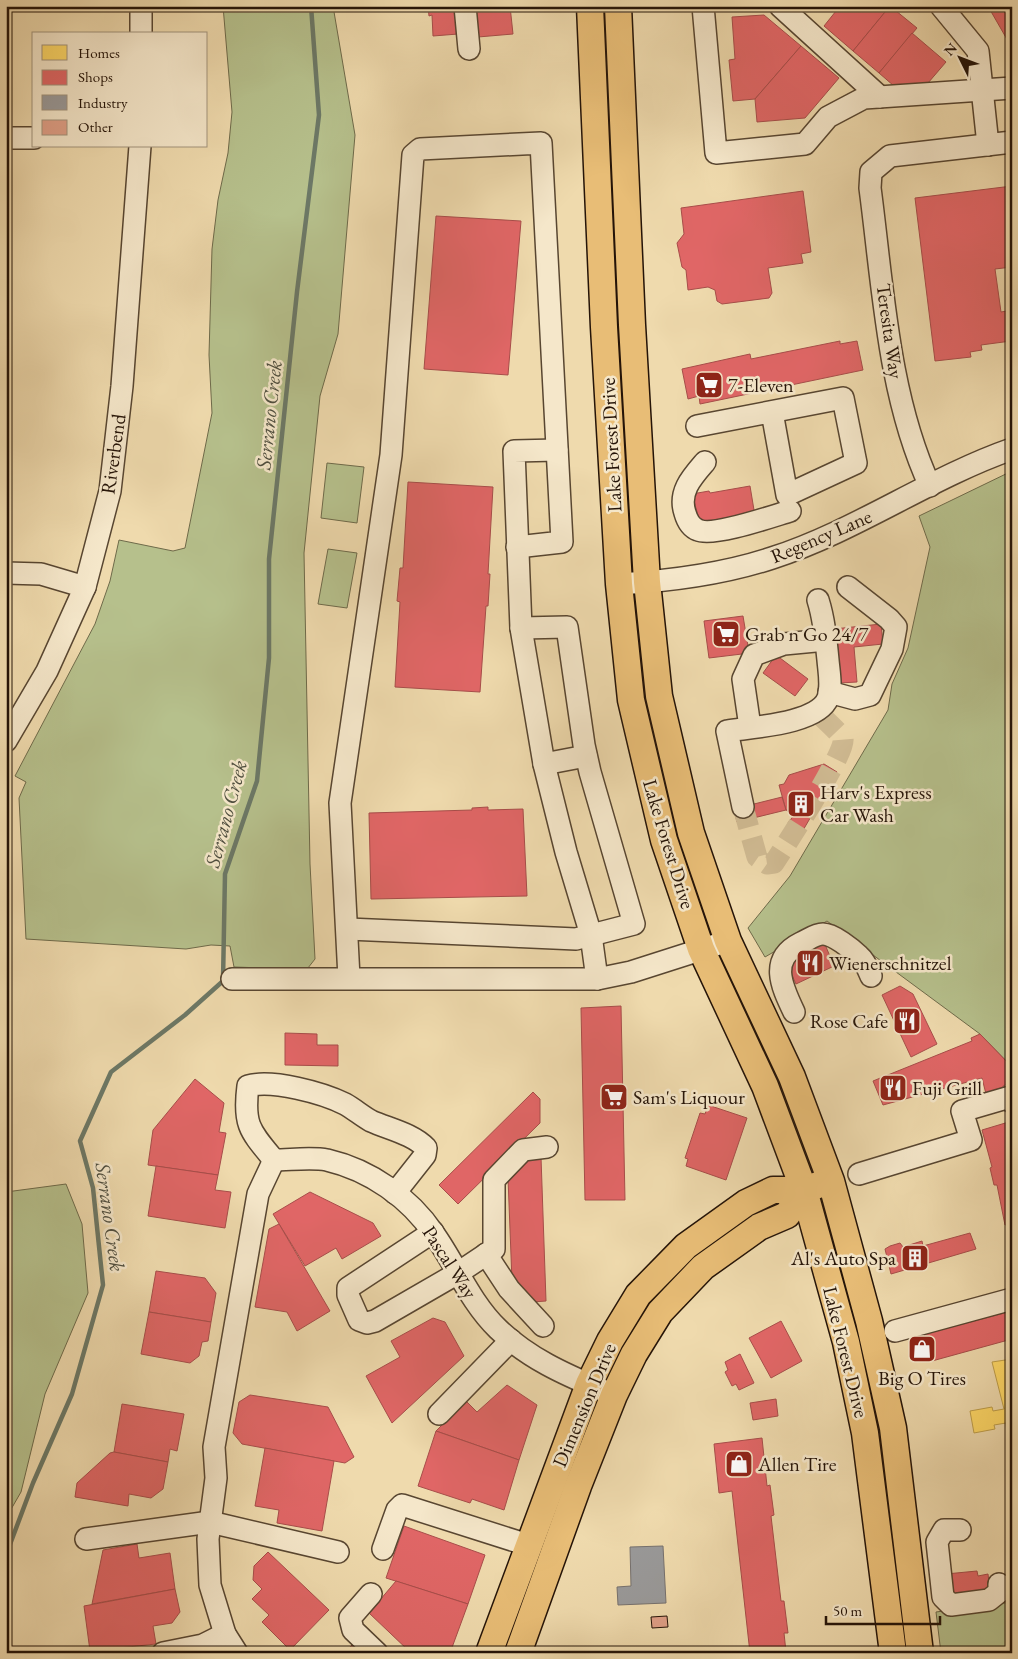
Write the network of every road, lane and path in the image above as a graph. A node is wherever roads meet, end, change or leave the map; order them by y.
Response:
1 (141, 6) edge
2 (465, 6) edge
3 (590, 6) edge
4 (618, 6) edge
5 (703, 6) edge
6 (780, 6) edge
7 (941, 6) edge
8 (141, 32) edge
9 (469, 49) dead end
10 (1012, 88) edge
11 (982, 91) junction
12 (880, 97) junction
13 (6, 138) edge
14 (32, 138) edge
15 (1012, 142) edge
16 (988, 145) junction
17 (140, 148) edge
18 (772, 412) junction
19 (697, 426) dead end
20 (557, 450) junction
21 (1012, 450) edge
22 (705, 462) dead end
23 (930, 486) junction
24 (790, 511) dead end
25 (517, 547) junction
26 (6, 573) edge
27 (646, 582) junction
28 (619, 584) junction
29 (85, 587) junction
30 (848, 587) dead end
31 (818, 600) dead end
32 (521, 628) junction
33 (826, 640) junction
34 (829, 692) junction
35 (750, 727) junction
36 (6, 740) edge
37 (586, 756) junction
38 (544, 764) junction
39 (743, 807) tunnel mouth
40 (348, 929) junction
41 (591, 935) junction
42 (728, 941) junction
43 (701, 949) junction
44 (871, 976) dead end
45 (349, 978) junction
46 (232, 979) dead end
47 (597, 979) junction
48 (794, 1012) dead end
49 (1012, 1102) edge
50 (547, 1147) dead end
51 (274, 1160) junction
52 (858, 1174) dead end
53 (831, 1181) junction
54 (804, 1190) junction
55 (395, 1193) junction
56 (433, 1232) junction
57 (486, 1254) junction
58 (458, 1273) junction
59 (1012, 1299) edge
60 (895, 1331) dead end
61 (517, 1345) junction
62 (589, 1384) junction
63 (614, 1395) junction
64 (439, 1414) dead end
65 (210, 1522) junction
66 (960, 1530) dead end
67 (86, 1538) dead end
68 (528, 1545) junction
69 (383, 1549) dead end
70 (338, 1552) dead end
71 (999, 1584) dead end
72 (371, 1594) dead end
73 (225, 1634) junction
74 (163, 1653) edge
75 (237, 1653) edge
76 (377, 1653) edge
77 (489, 1653) edge
78 (518, 1653) edge
79 (893, 1653) edge
80 (920, 1653) edge

1 - 8 street
2 - 9 street
3 - 28 main road, Lake Forest Drive
4 - 27 main road, Lake Forest Drive
5 - 12 street
6 - 12 street
7 - 11 street
10 - 11 street
11 - 12 street
11 - 16 street
13 - 14 street
15 - 16 street
16 - 23 street, Teresita Way
17 - 29 street, Riverbend
18 - 18 street
18 - 19 street
20 - 25 street
20 - 25 street
20 - 40 street
21 - 23 street, Regency Lane
22 - 24 street
23 - 27 street, Regency Lane
25 - 32 street
26 - 29 street
27 - 28 street, Regency Lane
27 - 42 main road, Lake Forest Drive
28 - 43 main road, Lake Forest Drive
29 - 36 street, Riverbend
30 - 34 street
31 - 33 street
32 - 37 street
32 - 38 street
33 - 34 street
33 - 35 street
34 - 35 street
35 - 39 street
37 - 38 street
37 - 41 street
38 - 41 street
40 - 41 street
40 - 45 street
41 - 47 street
42 - 43 street
42 - 53 main road, Lake Forest Drive
43 - 47 street
43 - 54 main road, Lake Forest Drive
44 - 48 street
45 - 46 street
45 - 47 street
49 - 52 street
50 - 57 street
51 - 55 street, Pascal Way
51 - 55 street
51 - 65 street
53 - 54 main road, Dimension Drive
53 - 80 main road, Lake Forest Drive
54 - 62 main road, Dimension Drive
54 - 63 main road, Dimension Drive
54 - 79 main road, Lake Forest Drive
55 - 56 street, Pascal Way
56 - 58 street, Pascal Way
56 - 58 street
57 - 58 street
57 - 61 street
58 - 61 street, Pascal Way
59 - 60 street
61 - 62 street, Pascal Way
61 - 64 street
62 - 63 street, Pascal Way
62 - 68 main road, Dimension Drive
63 - 78 main road, Dimension Drive
65 - 67 street
65 - 70 street
65 - 73 street
66 - 71 street
68 - 69 street
68 - 77 main road, Dimension Drive
72 - 76 street
73 - 74 street
73 - 75 street

